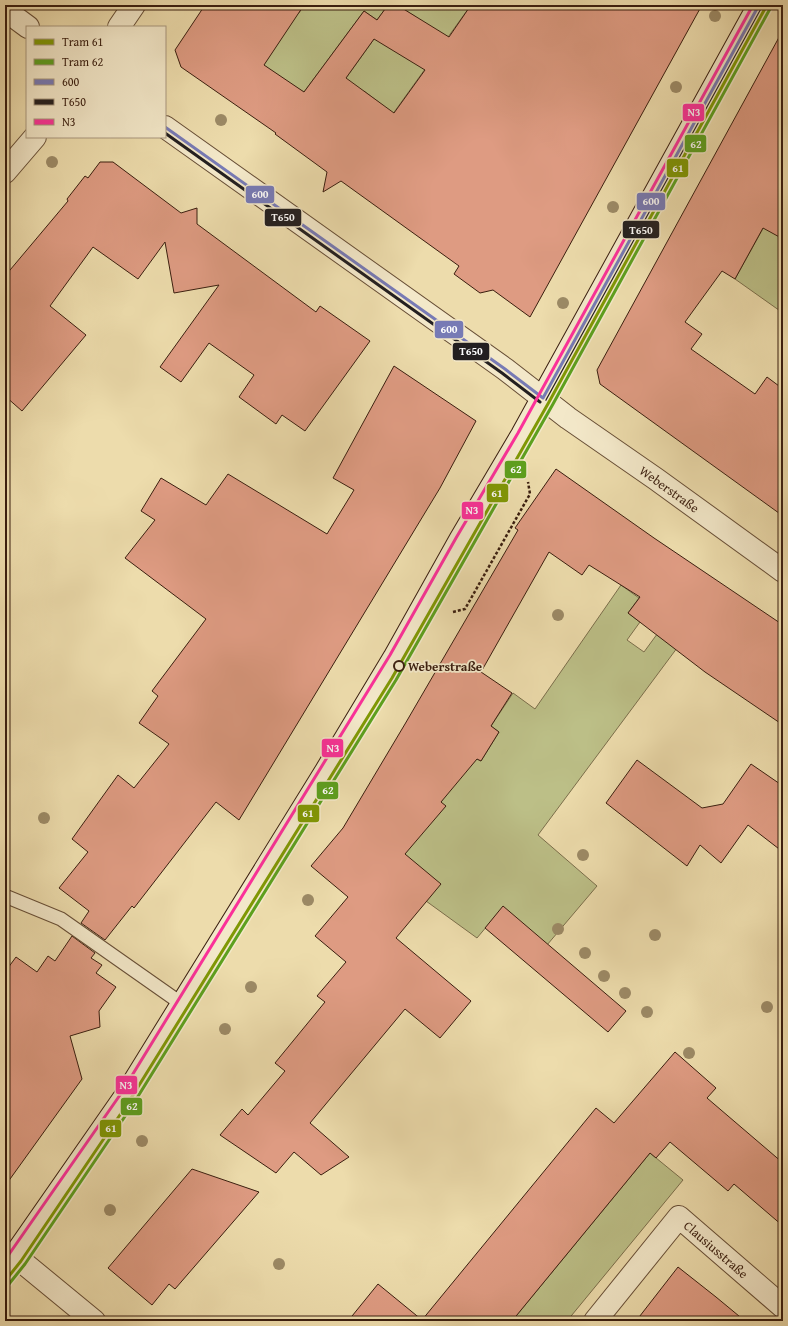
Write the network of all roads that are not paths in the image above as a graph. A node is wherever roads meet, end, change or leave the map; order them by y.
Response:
1 (134, 5) edge
2 (759, 5) edge
3 (5, 10) edge
4 (27, 26) edge
5 (120, 26) edge
6 (166, 128) edge
7 (33, 138) edge
8 (5, 172) edge
9 (543, 398) junction
10 (783, 571) edge
11 (5, 896) edge
12 (182, 1004) junction
13 (10, 1262) edge
14 (783, 1307) edge
15 (94, 1321) edge
16 (594, 1321) edge

1 - 5 street
2 - 9 street
3 - 4 street
6 - 9 street, Weberstraße
7 - 8 street
9 - 10 street, Weberstraße
9 - 12 street
11 - 12 lane
12 - 13 street
13 - 15 street
14 - 16 street, Clausiusstraße

